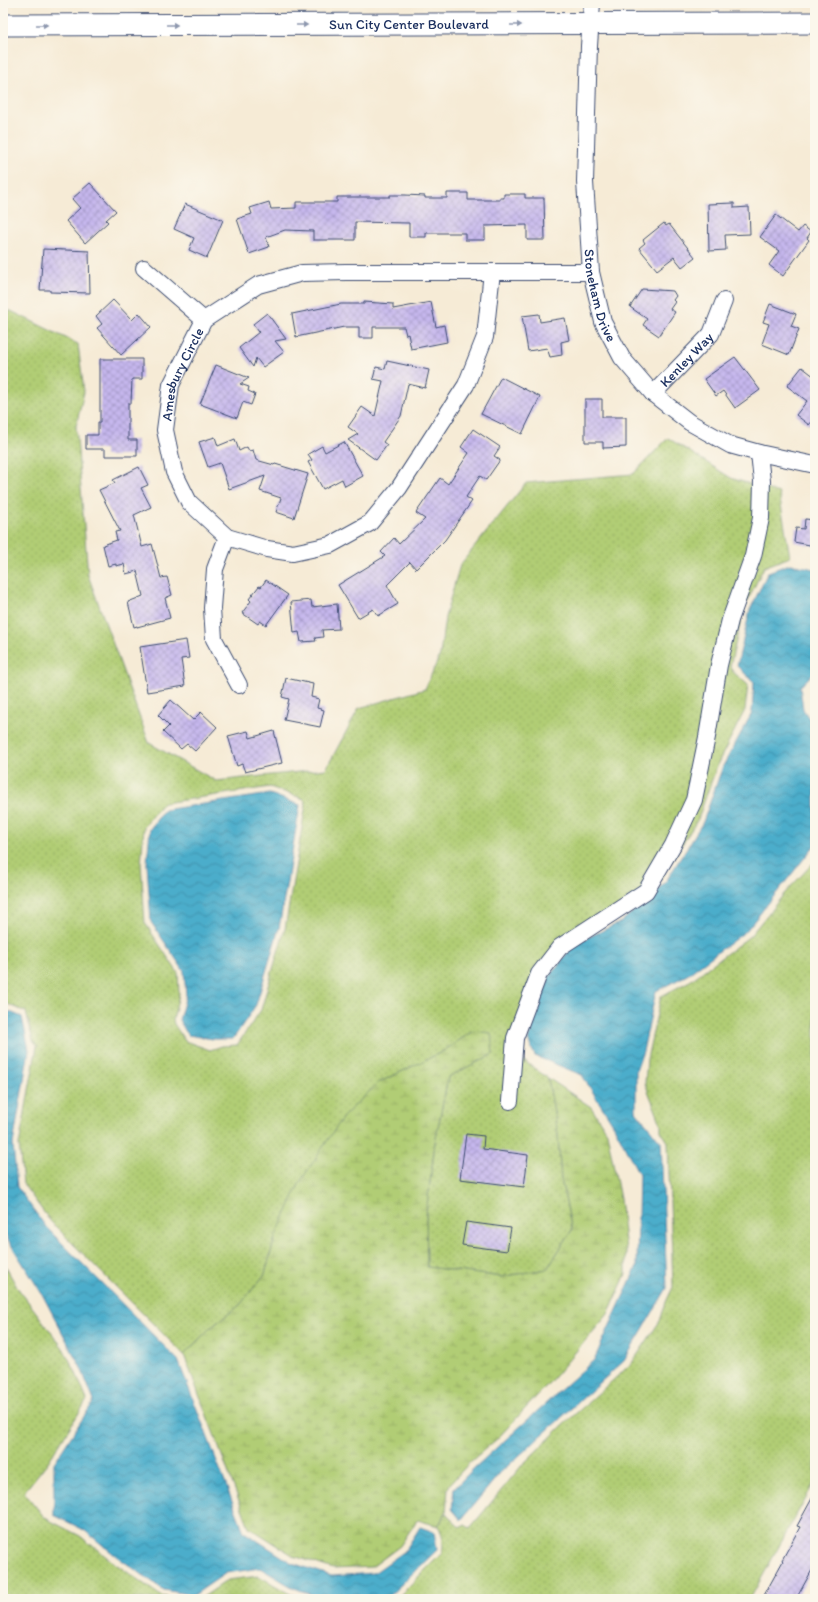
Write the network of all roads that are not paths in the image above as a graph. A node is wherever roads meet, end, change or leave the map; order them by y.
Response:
1 (592, 3) edge
2 (815, 24) edge
3 (3, 25) edge
4 (590, 25) junction
5 (144, 268) dead end
6 (492, 272) junction
7 (591, 272) junction
8 (724, 301) dead end
9 (204, 320) junction
10 (653, 394) junction
11 (759, 453) junction
12 (815, 465) edge
13 (227, 537) junction
14 (239, 685) dead end
15 (510, 1100) dead end

1 - 4 street, Stoneham Drive
2 - 4 main road, Sun City Center Boulevard
3 -> 4 main road, Sun City Center Boulevard
4 - 7 street, Stoneham Drive
5 - 9 street
6 - 7 street, Amesbury Circle
6 - 9 street, Amesbury Circle
6 - 13 street, Amesbury Circle
7 - 10 street, Stoneham Drive
8 - 10 street, Kenley Way
9 - 13 street, Amesbury Circle
10 - 11 street, Stoneham Drive
11 - 12 street, Stoneham Drive
11 - 15 street
13 - 14 street

